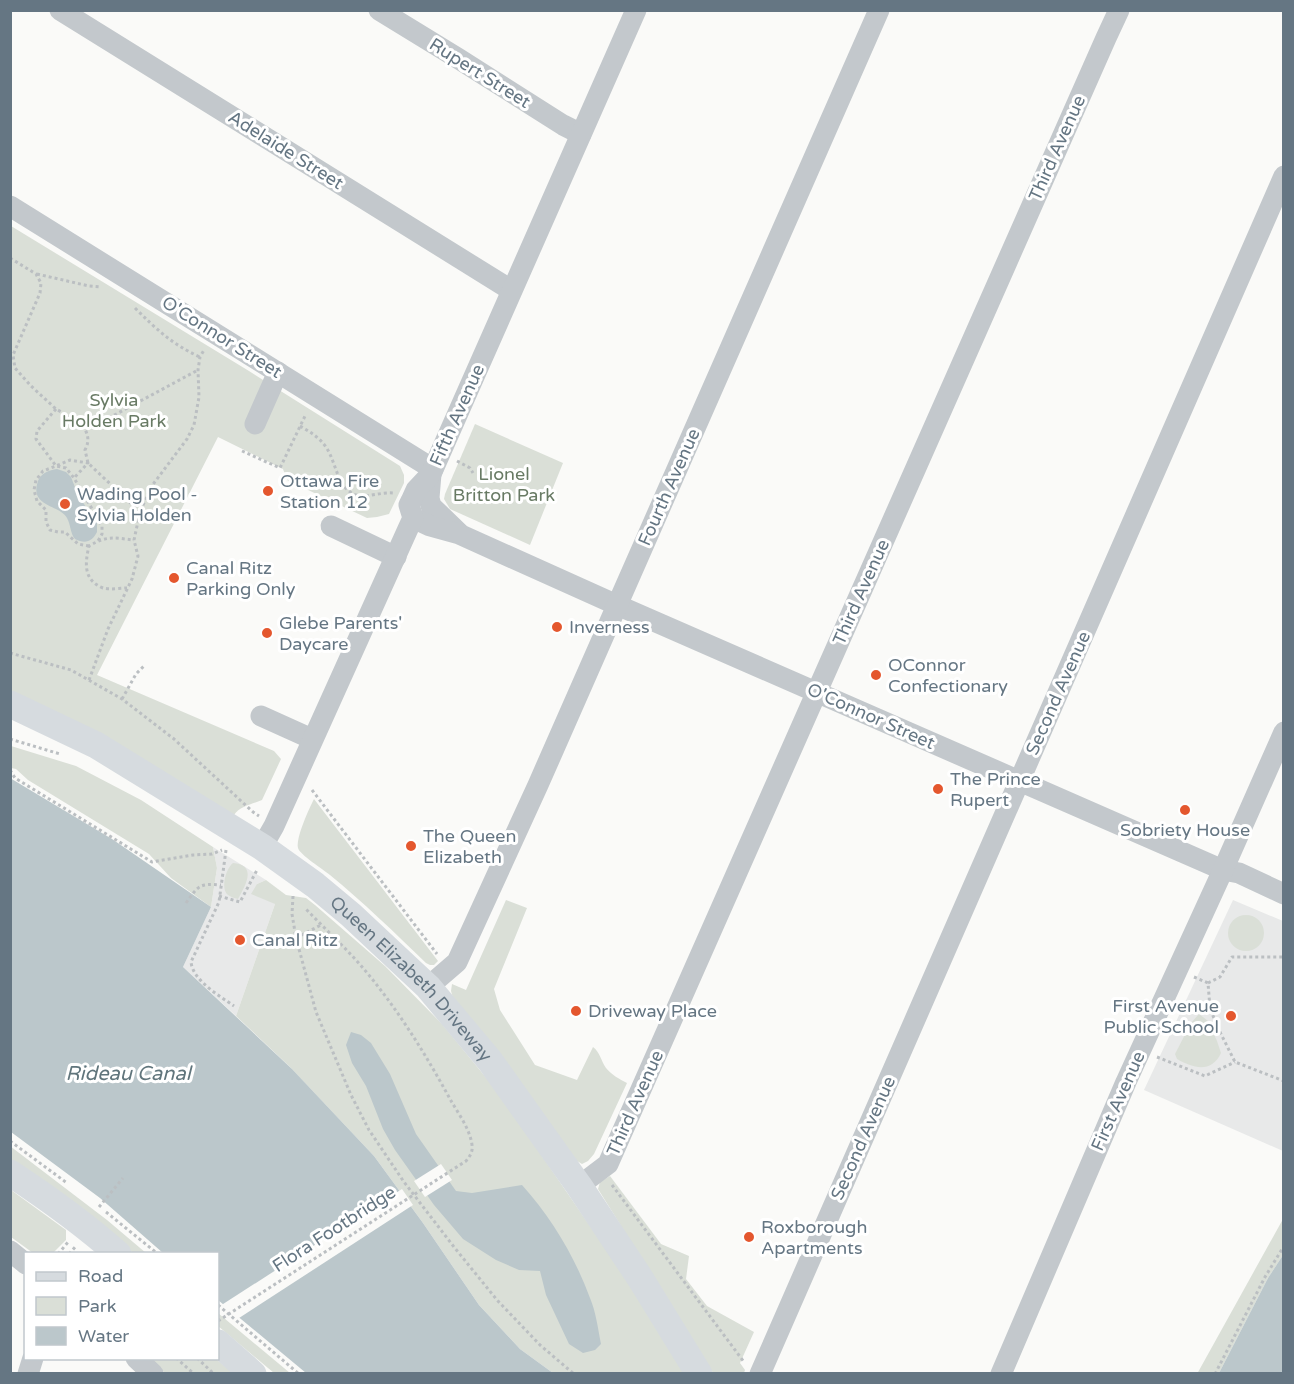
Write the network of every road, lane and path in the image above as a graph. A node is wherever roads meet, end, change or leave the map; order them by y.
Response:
1 (60, 10) edge
2 (379, 10) edge
3 (636, 10) edge
4 (879, 10) edge
5 (1119, 10) edge
6 (581, 134) junction
7 (1284, 176) edge
8 (10, 206) edge
9 (10, 258) edge
10 (36, 274) junction
11 (107, 288) dead end
12 (511, 290) junction
13 (135, 308) dead end
14 (214, 333) junction
15 (200, 357) junction
16 (198, 370) junction
17 (278, 372) junction
18 (309, 407) dead end
19 (56, 409) junction
20 (255, 424) dead end
21 (83, 425) junction
22 (300, 426) junction
23 (242, 451) dead end
24 (455, 461) dead end
25 (88, 463) junction
26 (56, 466) junction
27 (432, 472) junction
28 (473, 473) dead end
29 (74, 478) junction
30 (412, 509) junction
31 (140, 512) junction
32 (331, 526) dead end
33 (459, 534) junction
34 (134, 540) junction
35 (98, 542) junction
36 (90, 546) junction
37 (396, 557) junction
38 (127, 588) junction
39 (617, 605) junction
40 (10, 653) edge
41 (145, 665) dead end
42 (89, 680) junction
43 (817, 692) junction
44 (122, 699) junction
45 (10, 704) edge
46 (261, 716) dead end
47 (1284, 732) edge
48 (312, 739) junction
49 (10, 770) edge
50 (1020, 781) junction
51 (311, 788) dead end
52 (260, 816) dead end
53 (261, 857) junction
54 (1223, 870) junction
55 (221, 885) junction
56 (1284, 894) edge
57 (219, 896) junction
58 (186, 903) dead end
59 (321, 925) junction
60 (296, 938) junction
61 (1284, 957) edge
62 (449, 960) junction
63 (1177, 969) junction
64 (1208, 983) junction
65 (428, 987) junction
66 (234, 1006) dead end
67 (1235, 1062) junction
68 (1171, 1063) dead end
69 (1284, 1081) edge
70 (10, 1173) edge
71 (123, 1178) dead end
72 (589, 1179) junction
73 (99, 1207) dead end
74 (76, 1234) dead end
75 (1284, 1246) edge
76 (98, 1249) edge
77 (10, 1251) edge
78 (60, 1252) edge
79 (76, 1252) edge
80 (24, 1262) edge
81 (219, 1306) edge
82 (219, 1320) edge
83 (219, 1343) edge
84 (137, 1360) edge
85 (177, 1360) edge
86 (198, 1360) edge
87 (153, 1374) edge
88 (194, 1374) edge
89 (214, 1374) edge
90 (253, 1374) edge
91 (298, 1374) edge
92 (574, 1374) edge
93 (699, 1374) edge
94 (760, 1374) edge
95 (1001, 1374) edge
96 (1215, 1374) edge

1 - 12 street, Adelaide Street
2 - 6 street, Rupert Street
3 - 6 street, Fifth Avenue
4 - 39 street, Fourth Avenue
5 - 43 street, Third Avenue
6 - 12 street, Fifth Avenue
7 - 50 street, Second Avenue
8 - 14 street, O'Connor Street
9 - 10 path
10 - 11 path
10 - 19 path
12 - 27 street, Fifth Avenue
13 - 15 path
14 - 15 path
14 - 17 street, O'Connor Street
15 - 16 path
16 - 21 path
16 - 31 path
17 - 20 street
17 - 27 street, O'Connor Street
18 - 22 path
19 - 21 path
19 - 26 path
21 - 25 path
22 - 23 path
22 - 30 path
24 - 28 path
25 - 26 path
25 - 29 path
25 - 31 path
26 - 29 path
26 - 36 path
27 - 30 street, Fifth Avenue
27 - 33 street, O'Connor Street
29 - 35 path
30 - 33 street, O'Connor Street
30 - 37 street, Fifth Avenue
31 - 34 path
32 - 37 street
33 - 39 street, O'Connor Street
34 - 35 path
34 - 38 path
35 - 36 path
36 - 38 path
37 - 48 street, Fifth Avenue
38 - 42 path
39 - 43 street, O'Connor Street
39 - 62 street, Fourth Avenue
40 - 42 path
41 - 44 path
42 - 44 path
43 - 50 street, O'Connor Street
43 - 72 street, Third Avenue
44 - 52 path
45 - 53 main road, Queen Elizabeth Driveway
46 - 48 street
47 - 54 street, First Avenue
48 - 53 street, Fifth Avenue
49 - 55 path
50 - 54 street, O'Connor Street
50 - 94 street, Second Avenue
51 - 62 path
53 - 57 path
53 - 65 main road, Queen Elizabeth Driveway
54 - 56 street, O'Connor Street
54 - 63 street, First Avenue
55 - 57 path
55 - 58 path
57 - 66 path
59 - 60 path
59 - 60 path
59 - 82 path, Flora Footbridge
60 - 92 path
61 - 64 path
62 - 65 street
63 - 64 path
63 - 95 street, First Avenue
64 - 67 path
65 - 72 main road, Queen Elizabeth Driveway
67 - 68 path
67 - 69 path
70 - 76 main road
71 - 73 path
72 - 93 main road, Queen Elizabeth Driveway
74 - 78 path
75 - 96 path
76 - 79 path
77 - 80 street
81 - 91 path
83 - 90 main road
84 - 87 street
85 - 88 path
86 - 89 path

